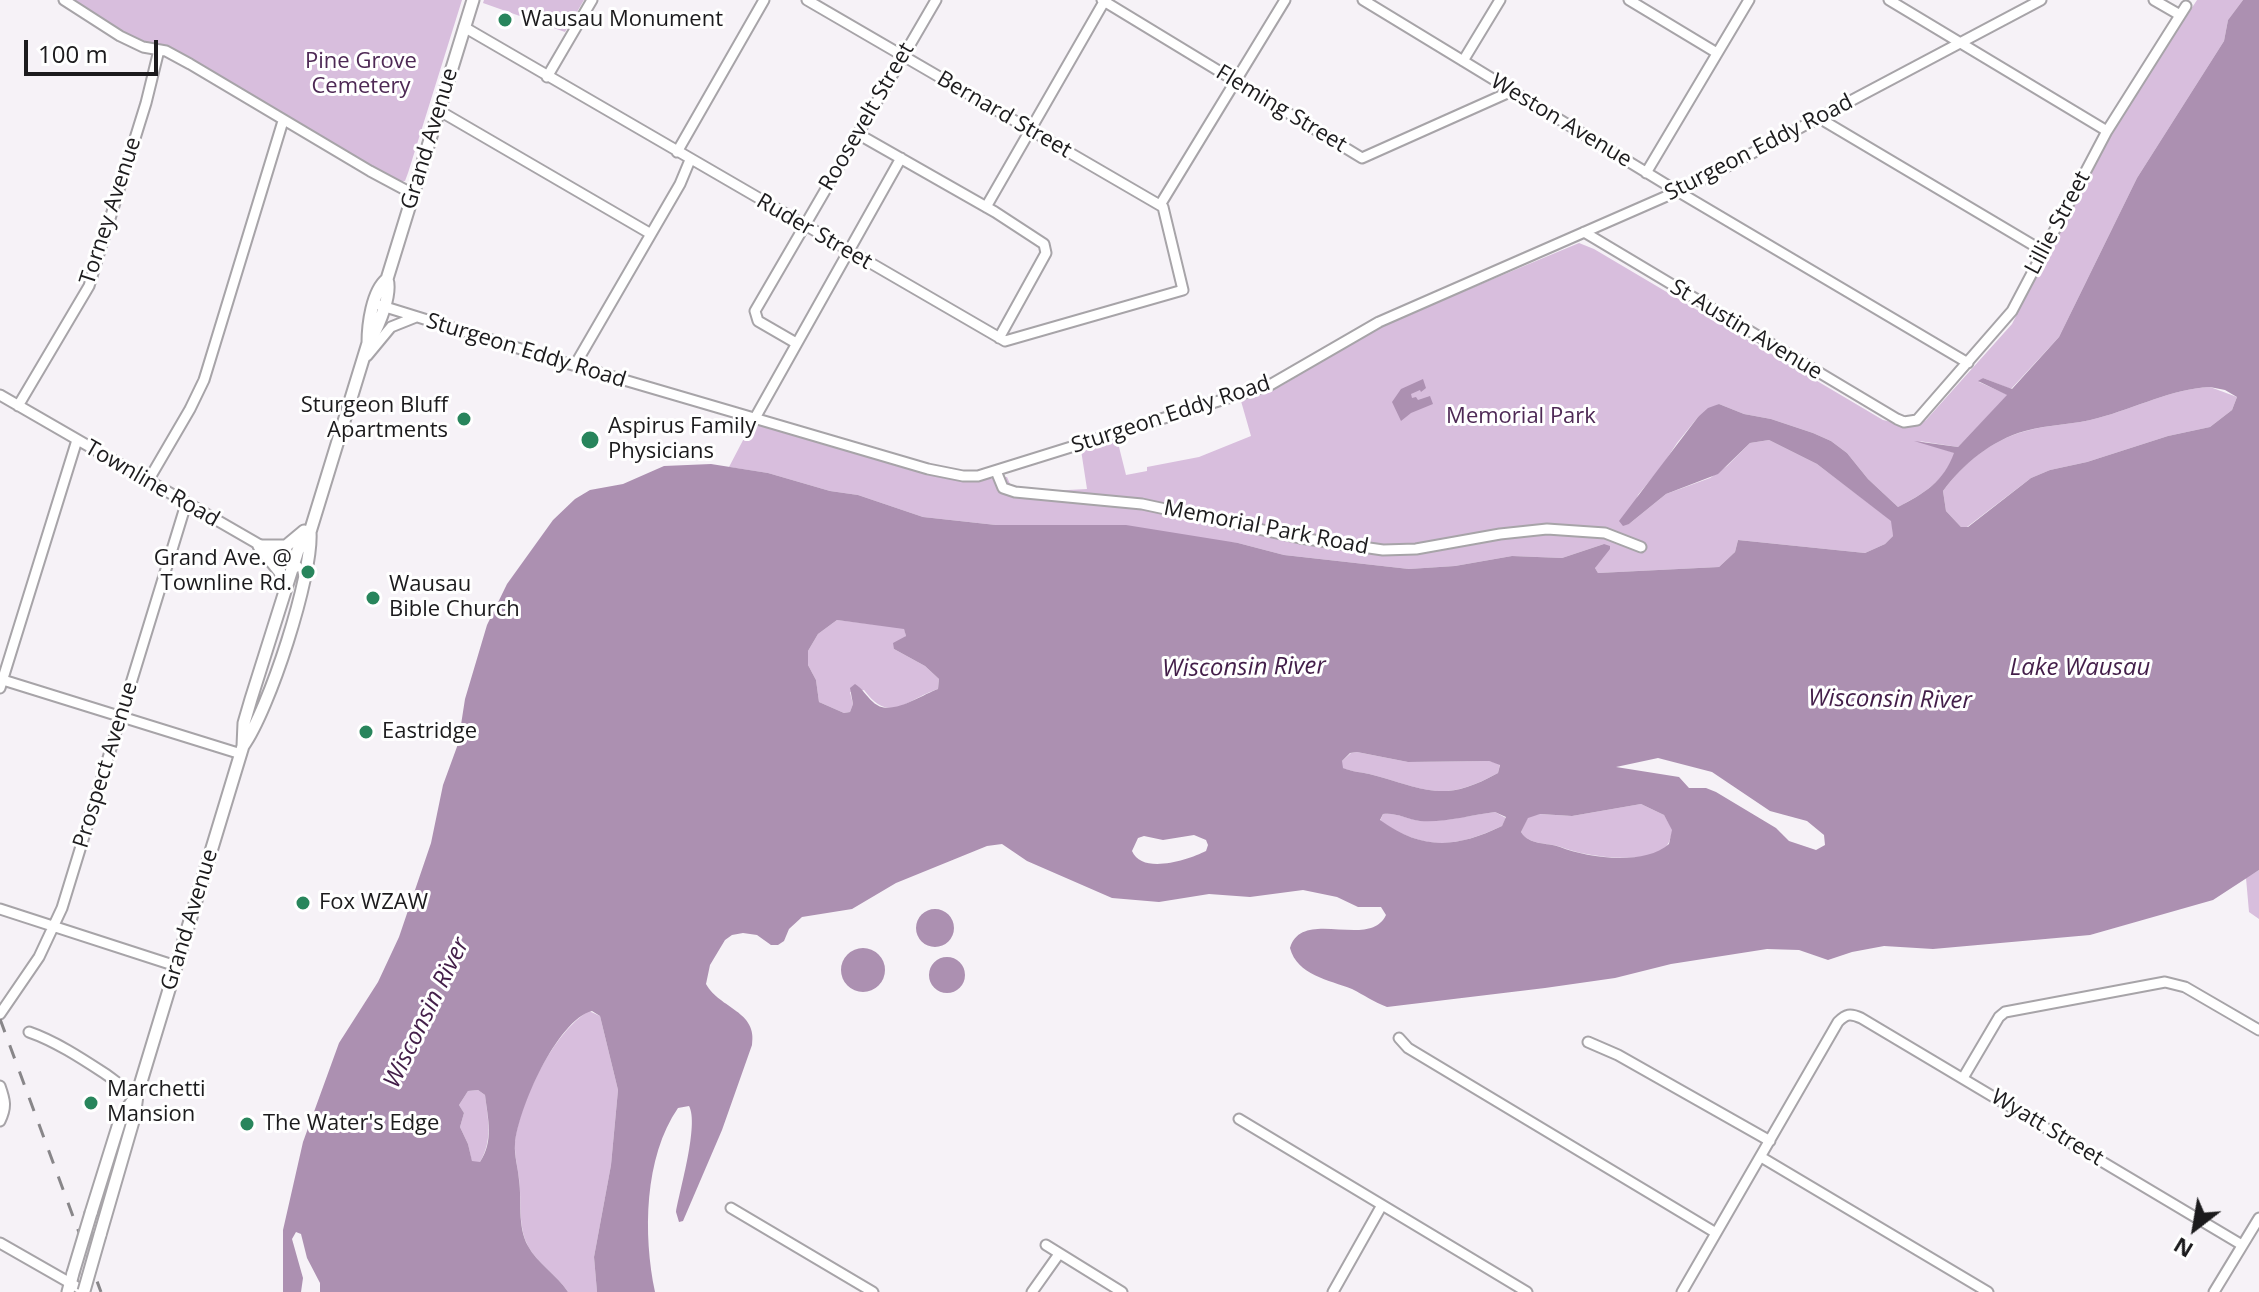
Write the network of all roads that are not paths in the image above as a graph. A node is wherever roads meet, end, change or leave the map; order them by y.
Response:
1 (64, 0) edge
2 (473, 0) edge
3 (592, 0) edge
4 (764, 0) edge
5 (807, 0) edge
6 (936, 0) edge
7 (1103, 0) edge
8 (1285, 0) edge
9 (1363, 0) edge
10 (1500, 0) edge
11 (1629, 0) edge
12 (1749, 0) edge
13 (1889, 0) edge
14 (2041, 0) edge
15 (2154, 0) edge
16 (2186, 6) dead end
17 (2180, 15) junction
18 (464, 27) junction
19 (1959, 43) junction
20 (159, 50) junction
21 (1717, 53) junction
22 (903, 56) junction
23 (1463, 61) junction
24 (547, 77) junction
25 (1235, 81) junction
26 (1512, 91) junction
27 (438, 110) junction
28 (1819, 118) junction
29 (283, 121) junction
30 (1030, 131) junction
31 (2107, 131) junction
32 (858, 134) junction
33 (677, 152) junction
34 (901, 158) junction
35 (690, 160) junction
36 (1646, 173) junction
37 (1677, 191) junction
38 (413, 194) junction
39 (1160, 205) junction
40 (986, 207) junction
41 (803, 226) junction
42 (1584, 232) junction
43 (651, 234) junction
44 (2043, 251) junction
45 (848, 252) junction
46 (379, 306) junction
47 (416, 317) junction
48 (999, 338) junction
49 (796, 343) junction
50 (1968, 363) junction
51 (575, 365) junction
52 (360, 367) junction
53 (0, 395) edge
54 (18, 406) junction
55 (755, 418) junction
56 (1910, 422) joint
57 (77, 440) junction
58 (996, 471) junction
59 (148, 481) junction
60 (186, 504) junction
61 (312, 527) junction
62 (259, 546) junction
63 (1641, 547) dead end
64 (293, 565) junction
65 (306, 571) junction
66 (284, 593) junction
67 (1, 684) edge
68 (121, 716) junction
69 (242, 750) junction
70 (0, 909) edge
71 (55, 927) junction
72 (176, 966) junction
73 (0, 1014) edge
74 (2259, 1030) edge
75 (29, 1032) dead end
76 (1399, 1038) dead end
77 (1588, 1042) dead end
78 (1963, 1078) junction
79 (0, 1086) edge
80 (137, 1095) junction
81 (1239, 1119) dead end
82 (0, 1121) edge
83 (1770, 1141) junction
84 (1761, 1157) junction
85 (1382, 1205) junction
86 (731, 1208) dead end
87 (2259, 1218) edge
88 (1716, 1233) junction
89 (0, 1243) edge
90 (1046, 1245) dead end
91 (2242, 1245) junction
92 (1059, 1254) junction
93 (71, 1283) edge
94 (84, 1291) edge
95 (873, 1292) edge
96 (1032, 1292) edge
97 (1122, 1292) edge
98 (1333, 1292) edge
99 (1527, 1292) edge
100 (1682, 1292) edge
101 (1988, 1292) edge
102 (2214, 1292) edge

1 - 20 street
2 - 18 main road, Grand Avenue
3 - 24 street
4 - 33 street
5 - 22 street, Bernard Street
6 - 22 street, Roosevelt Street
7 - 25 street, Fleming Street
7 - 30 street
8 - 25 street
9 - 23 street, Weston Avenue
10 - 23 street
11 - 21 street
12 - 21 street
13 - 19 street
14 - 19 street, Sturgeon Eddy Road
15 - 17 street
16 - 17 street, Lillie Street
17 - 31 street, Lillie Street
18 - 24 street, Ruder Street
18 - 27 main road, Grand Avenue
19 - 28 street, Sturgeon Eddy Road
19 - 31 street
20 - 29 street
20 - 54 street, Torney Avenue
21 - 36 street
22 - 30 street, Bernard Street
22 - 32 street, Roosevelt Street
23 - 26 street, Weston Avenue
24 - 33 street, Ruder Street
25 - 26 street, Fleming Street
25 - 39 street
26 - 36 street, Weston Avenue
27 - 38 main road, Grand Avenue
27 - 43 street
28 - 37 street, Sturgeon Eddy Road
28 - 44 street
29 - 38 street
29 - 59 street
30 - 39 street, Bernard Street
30 - 40 street
31 - 44 street, Lillie Street
32 - 34 street
32 - 41 street, Roosevelt Street
33 - 35 street, Ruder Street
34 - 40 street
34 - 45 street
35 - 41 street, Ruder Street
35 - 43 street
36 - 37 street, Weston Avenue
37 - 42 street, Sturgeon Eddy Road
37 - 50 street, Weston Avenue
38 - 46 main road, Grand Avenue
39 - 48 street
40 - 48 street
41 - 45 street, Ruder Street
41 - 49 street, Roosevelt Street
42 - 56 street, St Austin Avenue
42 - 58 street, Sturgeon Eddy Road
43 - 51 street
44 - 50 street, Lillie Street
45 - 48 street, Ruder Street
45 - 49 street
46 - 47 street, Sturgeon Eddy Road
46 - 52 main road, Grand Avenue
47 - 51 street, Sturgeon Eddy Road
47 - 52 street
49 - 55 street
50 - 56 street, Lillie Street
51 - 55 street, Sturgeon Eddy Road
52 - 61 main road, Grand Avenue
53 - 54 street, Townline Road
54 - 57 street, Townline Road
55 - 58 street, Sturgeon Eddy Road
57 - 59 street, Townline Road
57 - 67 street
58 - 63 street, Memorial Park Road
59 - 60 street, Townline Road
60 - 62 street, Townline Road
60 - 68 street, Prospect Avenue
61 - 62 main road
61 - 64 main road, Grand Avenue
61 - 65 main road, Grand Avenue
62 - 64 street, Townline Road
62 - 66 main road
64 - 65 street, Townline Road
64 - 66 main road, Grand Avenue
65 - 69 main road, Grand Avenue
66 - 69 main road, Grand Avenue
67 - 68 street
68 - 69 street
68 - 71 street, Prospect Avenue
69 - 72 main road, Grand Avenue
70 - 71 street
71 - 72 street
71 - 73 street, Prospect Avenue
72 - 80 main road, Grand Avenue
74 - 78 street
75 - 80 street
76 - 88 street
77 - 83 street
78 - 83 street, Wyatt Street
78 - 91 street, Wyatt Street
79 - 82 street
80 - 93 main road, Grand Avenue, bridge
80 - 94 main road, Grand Avenue, bridge
81 - 85 street
83 - 84 street
84 - 88 street
84 - 101 street
85 - 98 street
85 - 99 street
86 - 95 street
87 - 91 street
88 - 100 street
89 - 93 street
90 - 92 street
91 - 102 street
92 - 96 street
92 - 97 street
93 - 94 street

